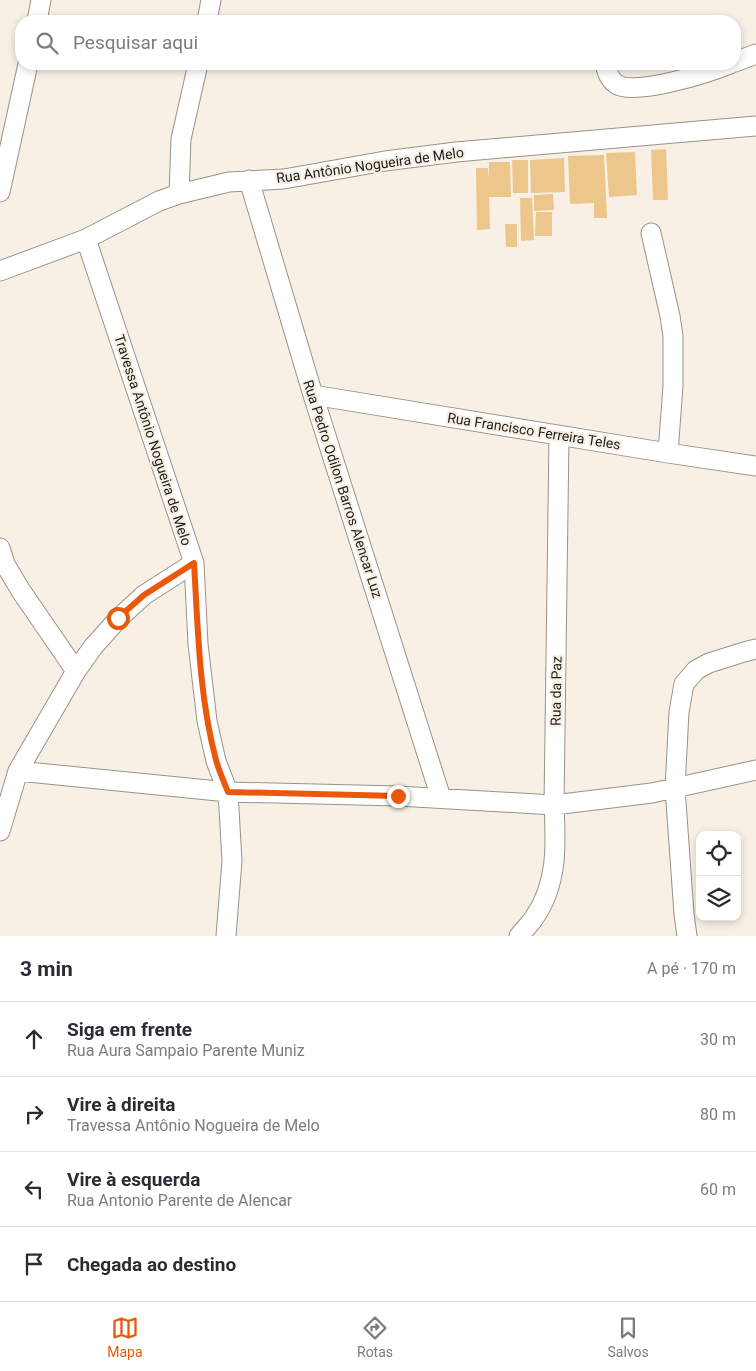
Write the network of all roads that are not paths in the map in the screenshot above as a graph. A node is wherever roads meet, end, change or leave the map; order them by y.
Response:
1 (41, 0) edge
2 (211, 0) edge
3 (38, 15) edge
4 (208, 15) edge
5 (756, 54) edge
6 (741, 60) edge
7 (27, 70) edge
8 (197, 70) edge
9 (607, 70) edge
10 (714, 70) edge
11 (756, 126) edge
12 (249, 180) junction
13 (0, 192) edge
14 (180, 194) junction
15 (651, 233) dead end
16 (86, 239) junction
17 (0, 271) edge
18 (313, 396) junction
19 (559, 436) junction
20 (668, 453) junction
21 (756, 466) edge
22 (0, 548) edge
23 (194, 563) junction
24 (756, 649) edge
25 (76, 671) junction
26 (756, 770) edge
27 (18, 771) junction
28 (675, 788) junction
29 (228, 792) junction
30 (441, 798) junction
31 (554, 805) junction
32 (0, 830) edge
33 (525, 933) edge
34 (226, 936) edge
35 (687, 936) edge

1 - 3 street
2 - 4 street
5 - 6 street
7 - 13 street
8 - 14 street
9 - 10 street
11 - 12 street, Rua Antônio Nogueira de Melo
12 - 14 street, Rua Antônio Nogueira de Melo
12 - 18 street, Rua Pedro Odilon Barros Alencar Luz
14 - 16 street, Rua Antônio Nogueira de Melo
15 - 20 street
16 - 17 street, Rua Antônio Nogueira de Melo
16 - 23 street, Travessa Antônio Nogueira de Melo
18 - 19 street, Rua Francisco Ferreira Teles
18 - 30 street, Rua Pedro Odilon Barros Alencar Luz
19 - 20 street, Rua Francisco Ferreira Teles
19 - 31 street, Rua da Paz
20 - 21 street, Rua Francisco Ferreira Teles
22 - 25 street
23 - 25 street
23 - 29 street, Travessa Antônio Nogueira de Melo
24 - 28 street
25 - 27 street
26 - 28 street
27 - 29 street
27 - 32 street
28 - 31 street
28 - 35 street
29 - 30 street
29 - 34 street, Travessa Antônio Nogueira de Melo
30 - 31 street
31 - 33 street, Rua da Paz

